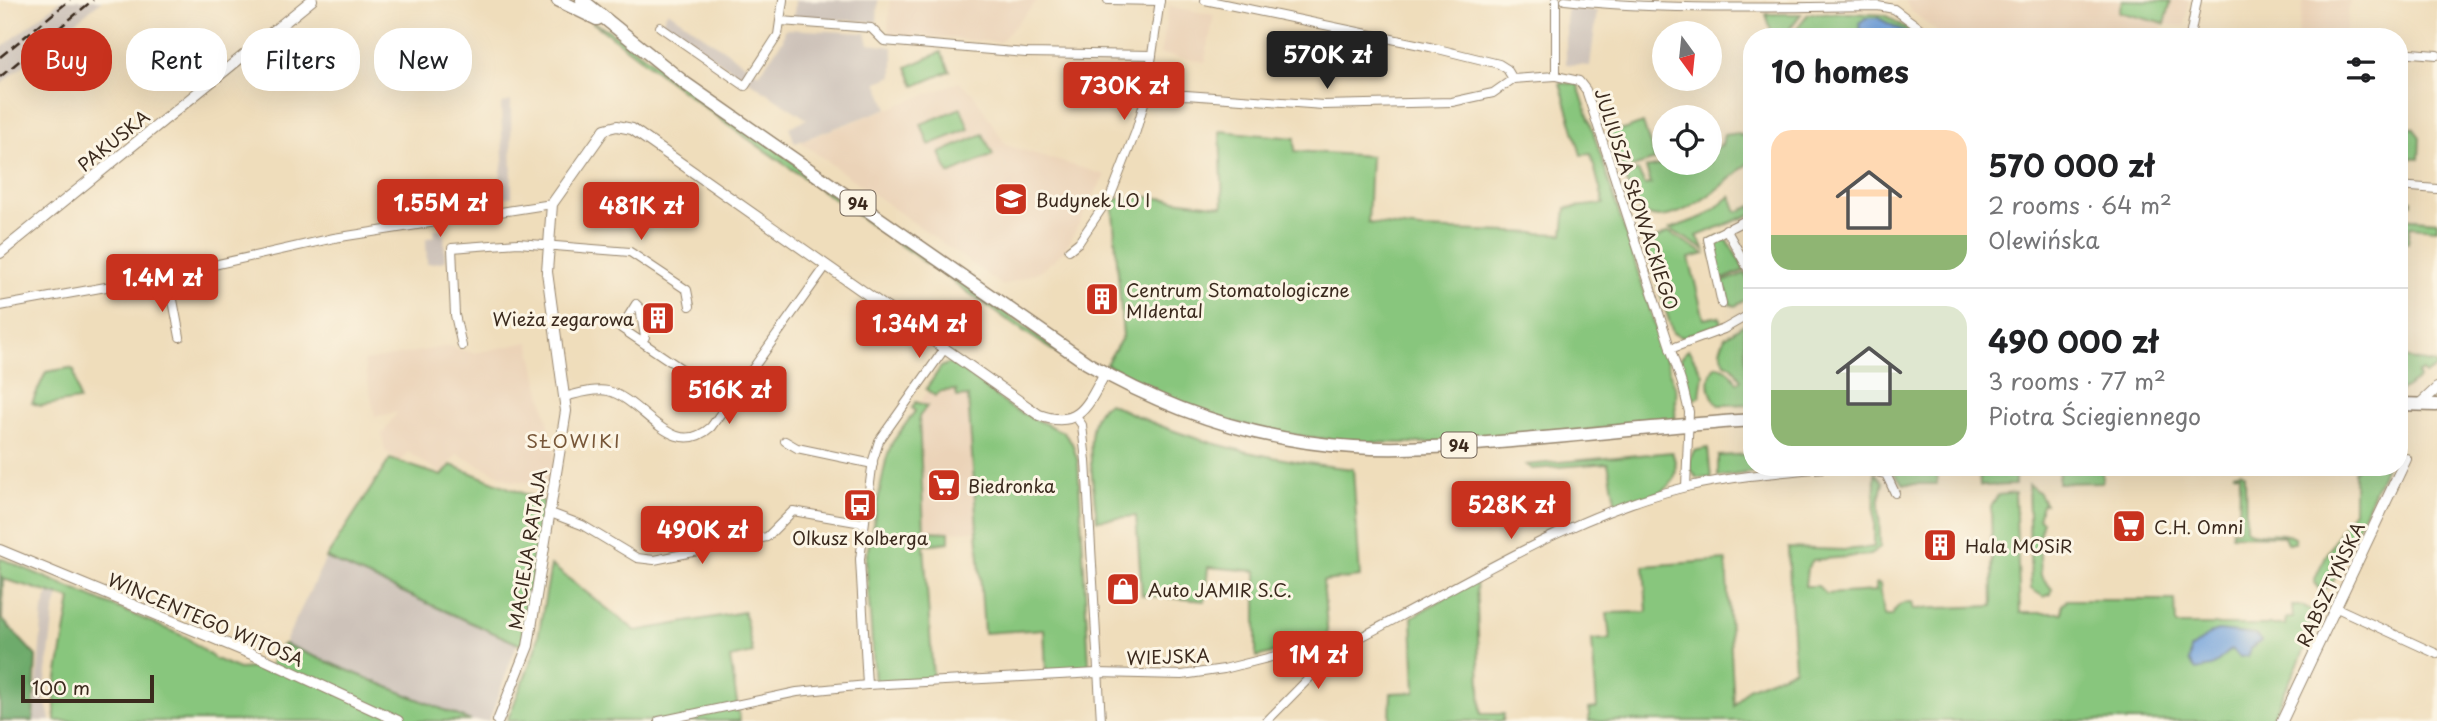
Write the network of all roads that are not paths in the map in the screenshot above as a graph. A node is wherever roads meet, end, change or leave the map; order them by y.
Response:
1 (312, 0) edge
2 (558, 0) edge
3 (582, 0) edge
4 (783, 0) edge
5 (1108, 0) edge
6 (1205, 0) edge
7 (1556, 0) edge
8 (1564, 0) edge
9 (2197, 0) edge
10 (1160, 1) edge
11 (1749, 4) edge
12 (1894, 4) edge
13 (781, 21) junction
14 (660, 27) dead end
15 (616, 28) junction
16 (1922, 28) edge
17 (2192, 28) edge
18 (2408, 53) edge
19 (1152, 55) junction
20 (2437, 55) edge
21 (1556, 76) junction
22 (1513, 79) junction
23 (1146, 96) junction
24 (2408, 187) edge
25 (2437, 189) edge
26 (552, 204) junction
27 (1743, 221) edge
28 (1726, 229) junction
29 (548, 247) junction
30 (1069, 250) dead end
31 (0, 253) edge
32 (1743, 260) edge
33 (826, 265) junction
34 (156, 278) junction
35 (1722, 304) dead end
36 (0, 306) edge
37 (690, 306) dead end
38 (1743, 318) edge
39 (180, 337) dead end
40 (642, 341) dead end
41 (462, 346) dead end
42 (945, 348) junction
43 (1670, 349) junction
44 (1105, 373) junction
45 (701, 383) tunnel mouth
46 (2437, 388) edge
47 (718, 394) tunnel mouth
48 (564, 397) junction
49 (729, 401) junction
50 (2408, 404) edge
51 (2420, 404) junction
52 (2437, 405) edge
53 (1076, 417) junction
54 (1743, 421) edge
55 (1687, 425) junction
56 (785, 441) dead end
57 (873, 464) junction
58 (1767, 476) edge
59 (1887, 476) edge
60 (2398, 476) edge
61 (1686, 487) junction
62 (1895, 493) dead end
63 (548, 512) junction
64 (862, 523) junction
65 (0, 550) edge
66 (2337, 608) junction
67 (1354, 640) junction
68 (2437, 654) edge
69 (1097, 673) junction
70 (867, 685) junction
71 (397, 721) edge
72 (498, 721) edge
73 (659, 721) edge
74 (1101, 721) edge
75 (1267, 721) edge
76 (2282, 721) edge

1 - 31 street, PAKUSKA
2 - 15 main road, 94
3 - 15 main road, 94
4 - 13 street
5 - 10 street
6 - 22 street
7 - 21 street
8 - 11 street
9 - 17 street
10 - 19 street
11 - 12 street
12 - 16 street
13 - 14 street
13 - 19 street
15 - 44 main road, 94
18 - 20 street
19 - 23 street
21 - 22 street
21 - 43 street, JULIUSZA SŁOWACKIEGO
22 - 23 street
23 - 30 street
24 - 25 street
26 - 29 street, MACIEJA RATAJA
26 - 33 street
26 - 34 street
27 - 28 street
28 - 32 street
28 - 35 street
29 - 37 street
29 - 41 street
29 - 48 street, MACIEJA RATAJA
33 - 42 street
33 - 49 street
34 - 36 street
34 - 39 street
38 - 43 street
40 - 45 street
42 - 53 street
42 - 57 street
43 - 55 street, JULIUSZA SŁOWACKIEGO
44 - 53 street
44 - 55 main road, 94
46 - 51 street
47 - 49 street
48 - 49 street
48 - 63 street, MACIEJA RATAJA
50 - 51 main road
51 - 52 main road
53 - 69 street
54 - 55 main road, 94
55 - 61 street, JULIUSZA SŁOWACKIEGO
56 - 57 street
57 - 64 street
58 - 61 street, WIEJSKA
59 - 62 street
60 - 66 street, RABSZTYŃSKA
61 - 67 street, WIEJSKA
63 - 64 street
63 - 72 street, MACIEJA RATAJA
64 - 70 street
65 - 71 street, WINCENTEGO WITOSA
66 - 68 street
66 - 76 street, RABSZTYŃSKA
67 - 69 street, WIEJSKA
67 - 75 street
69 - 70 street, WIEJSKA
69 - 74 street
70 - 73 street, WIEJSKA

